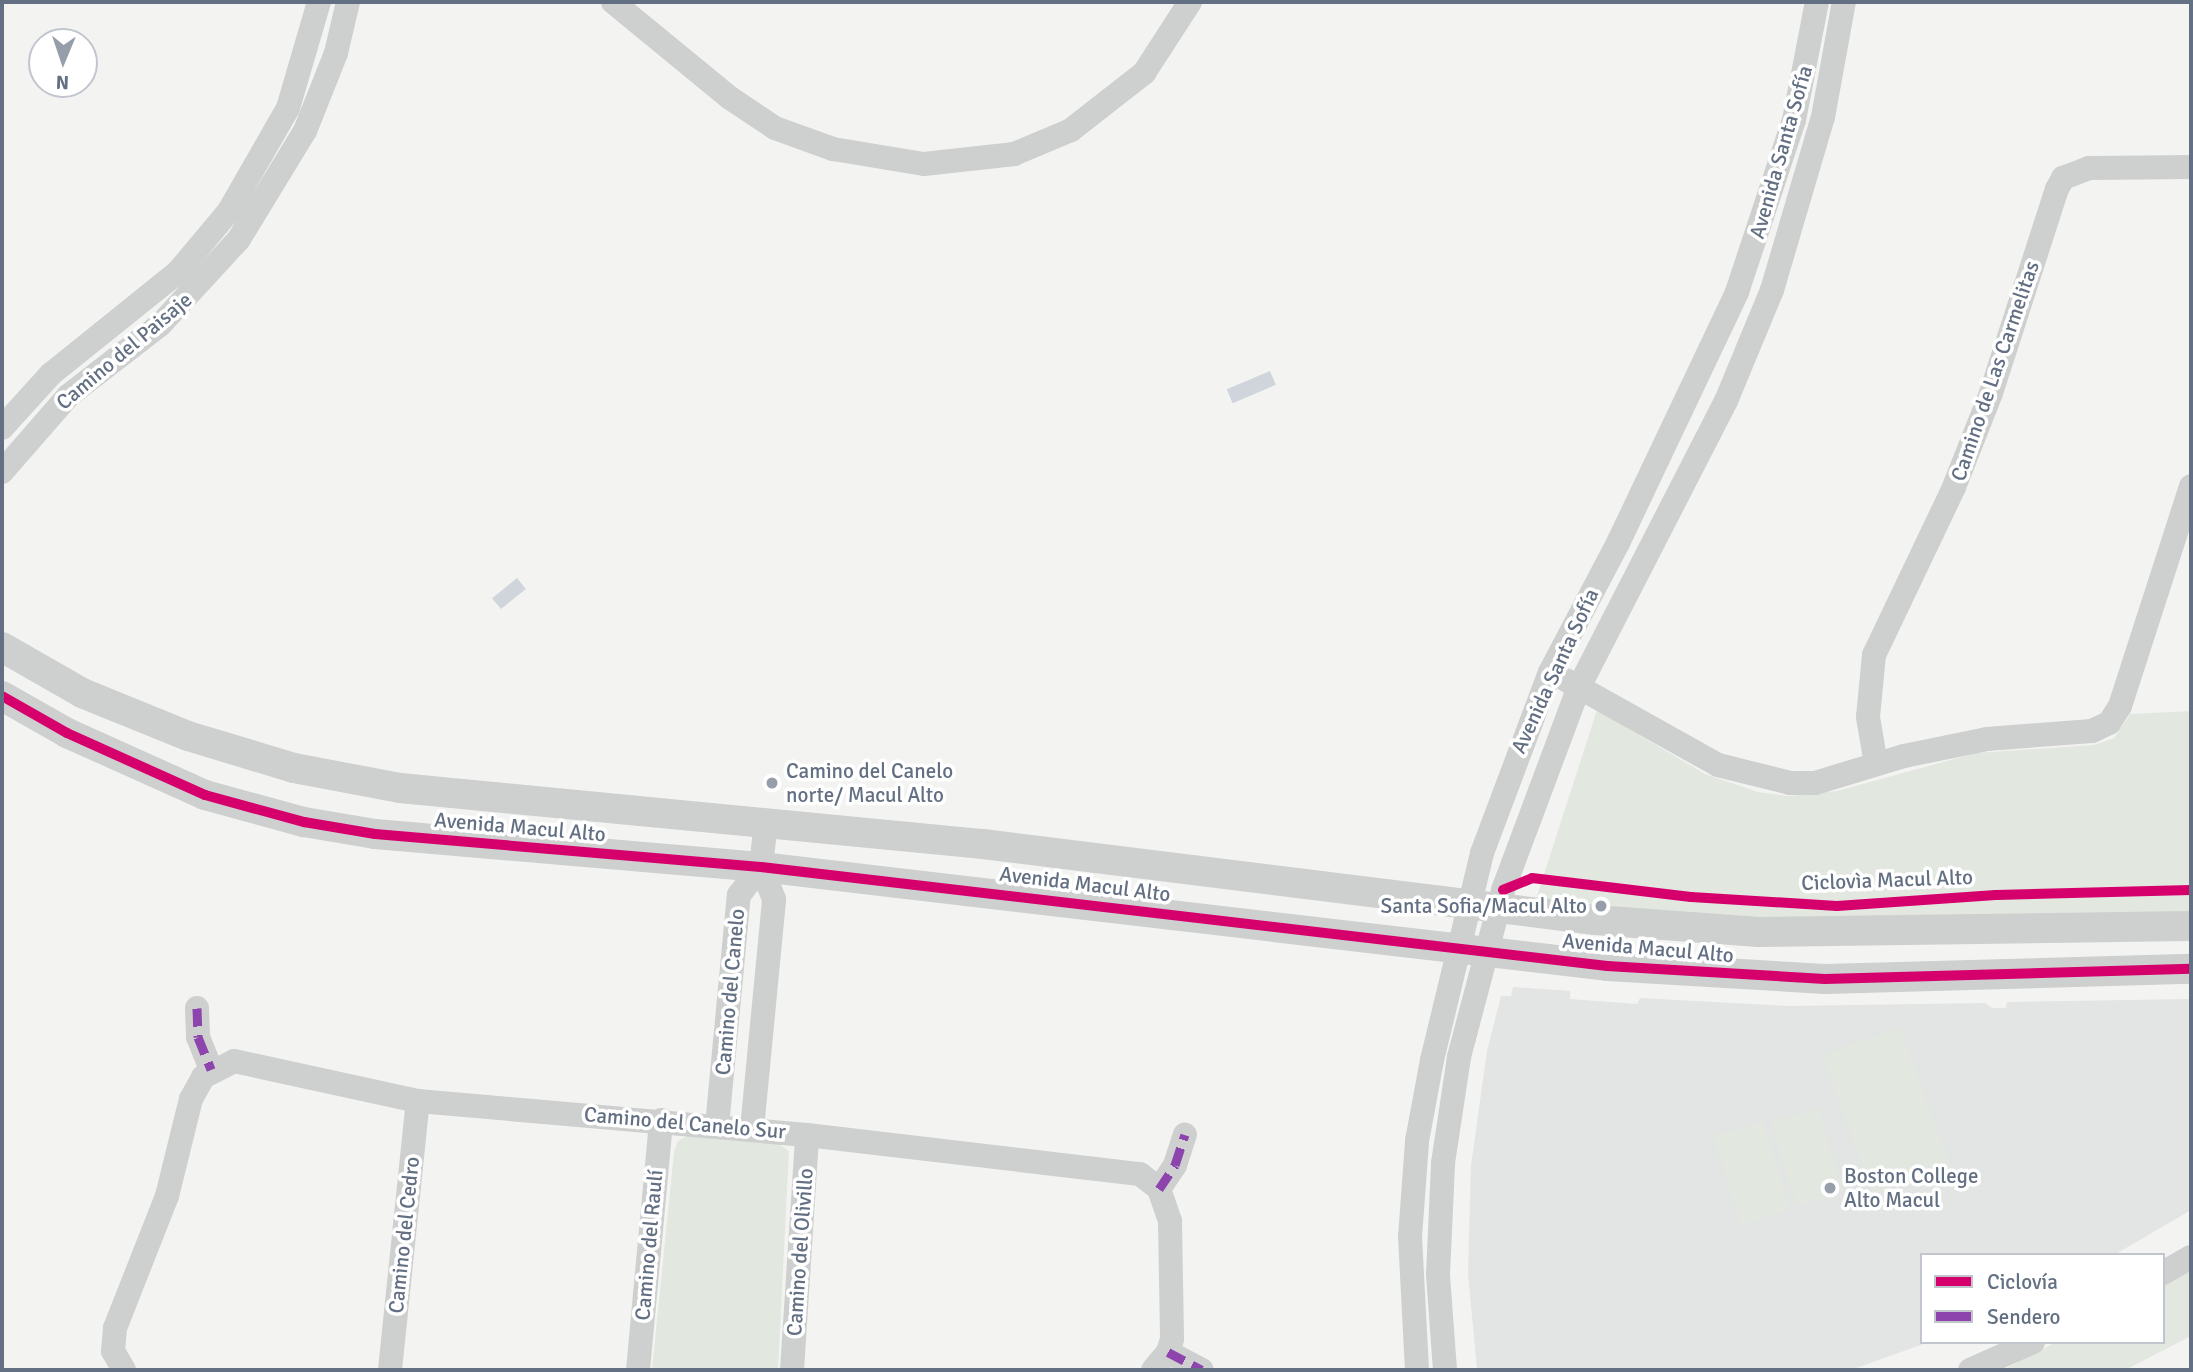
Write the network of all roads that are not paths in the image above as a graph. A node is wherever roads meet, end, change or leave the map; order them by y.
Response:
1 (319, 2) edge
2 (348, 2) edge
3 (613, 2) edge
4 (1190, 2) edge
5 (1817, 2) edge
6 (1844, 2) edge
7 (2191, 167) edge
8 (2, 428) edge
9 (2, 472) edge
10 (2191, 486) edge
11 (2, 647) edge
12 (1550, 672) junction
13 (1579, 687) junction
14 (2, 695) edge
15 (1876, 764) junction
16 (766, 821) junction
17 (761, 867) junction
18 (1469, 902) junction
19 (1499, 906) junction
20 (2191, 926) edge
21 (1473, 949) junction
22 (2191, 969) edge
23 (197, 1008) dead end
24 (211, 1070) junction
25 (418, 1101) junction
26 (661, 1120) junction
27 (717, 1126) junction
28 (752, 1129) junction
29 (807, 1135) junction
30 (1185, 1135) dead end
31 (1159, 1189) junction
32 (2191, 1257) edge
33 (2165, 1272) edge
34 (2028, 1344) edge
35 (1160, 1361) edge
36 (124, 1370) edge
37 (390, 1370) edge
38 (638, 1370) edge
39 (792, 1370) edge
40 (1202, 1370) edge
41 (1417, 1370) edge
42 (1445, 1370) edge
43 (1970, 1370) edge

1 - 8 street, Camino del Paisaje
2 - 9 street, Camino del Paisaje
3 - 4 street
5 - 12 street, Avenida Santa Sofía
6 - 13 street, Avenida Santa Sofía
7 - 15 street, Camino de Las Carmelitas
10 - 15 street
11 - 16 street, Avenida Macul Alto
12 - 13 street
12 - 18 street, Avenida Santa Sofía
13 - 15 street
13 - 19 street, Avenida Santa Sofía
14 - 17 street, Avenida Macul Alto
16 - 17 street, Camino del Canelo
16 - 18 street, Avenida Macul Alto
17 - 21 street, Avenida Macul Alto
17 - 27 street, Camino del Canelo
17 - 28 street, Camino del Canelo
18 - 19 street, Avenida Macul Alto
18 - 21 street, Avenida Santa Sofía
19 - 20 street, Avenida Macul Alto
19 - 21 street, Avenida Santa Sofía
21 - 22 street, Avenida Macul Alto
21 - 41 street, Avenida Santa Sofía
21 - 42 street, Avenida Santa Sofía
23 - 24 street
24 - 25 street, Camino del Canelo Sur
24 - 36 street
25 - 26 street, Camino del Canelo Sur
25 - 37 street, Camino del Cedro
26 - 27 street, Camino del Canelo Sur
26 - 38 street, Camino del Raulí
27 - 28 street, Camino del Canelo Sur
28 - 29 street, Camino del Canelo Sur
29 - 31 street, Camino del Canelo Sur
29 - 39 street, Camino del Olivillo
30 - 31 street
31 - 35 street
32 - 33 street
34 - 43 street
35 - 40 street

